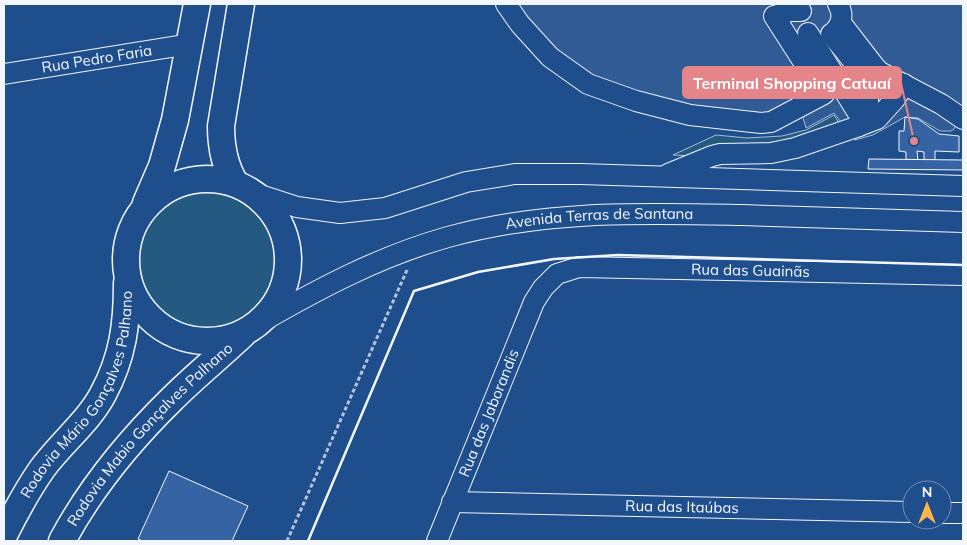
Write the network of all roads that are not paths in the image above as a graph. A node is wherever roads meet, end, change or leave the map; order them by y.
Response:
1 (197, 4) edge
2 (241, 4) edge
3 (506, 4) edge
4 (802, 7) edge
5 (836, 20) edge
6 (808, 33) junction
7 (190, 44) junction
8 (4, 74) edge
9 (904, 84) junction
10 (963, 119) edge
11 (860, 122) junction
12 (963, 173) edge
13 (663, 177) junction
14 (741, 179) junction
15 (963, 186) edge
16 (246, 189) junction
17 (144, 208) junction
18 (963, 222) edge
19 (963, 275) edge
20 (128, 277) junction
21 (544, 288) joint
22 (250, 329) junction
23 (452, 502) junction
24 (902, 512) edge
25 (4, 535) edge
26 (62, 541) edge
27 (437, 541) edge

1 - 7 main road
2 - 16 main road
3 - 4 street
4 - 6 street
5 - 6 street
5 - 9 street
5 - 11 street
6 - 11 street
7 - 8 street, Rua Pedro Faria
7 - 17 main road
9 - 10 street
9 - 11 street
11 - 13 street
12 - 14 street
13 - 14 street
13 - 16 street
14 - 15 street
16 - 17 main road
16 - 22 main road
17 - 20 main road
18 - 22 street, Avenida Terras de Santana
19 - 21 street, Rua das Guainãs
20 - 22 main road
20 - 25 main road, Rodovia Mário Gonçalves Palhano
21 - 23 street, Rua das Jaborandis
22 - 26 main road, Rodovia Mabio Gonçalves Palhano
23 - 24 street, Rua das Itaúbas
23 - 27 street, Rua das Jaborandis

